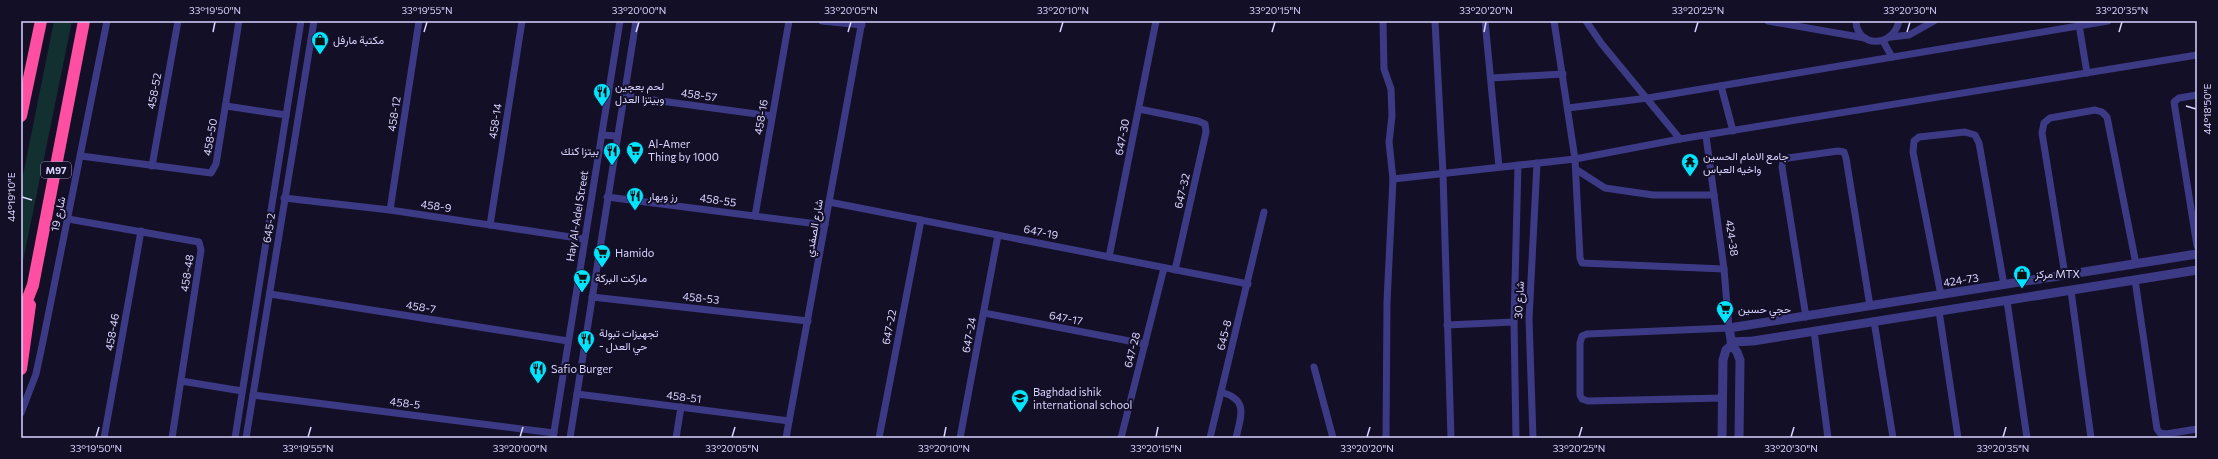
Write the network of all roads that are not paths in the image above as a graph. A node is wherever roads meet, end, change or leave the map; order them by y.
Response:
1 (41, 21) edge
2 (84, 21) edge
3 (107, 21) edge
4 (178, 21) edge
5 (239, 21) edge
6 (301, 21) edge
7 (314, 21) edge
8 (419, 21) edge
9 (522, 21) edge
10 (620, 21) edge
11 (636, 21) edge
12 (789, 21) edge
13 (822, 21) edge
14 (1156, 21) edge
15 (1383, 21) edge
16 (1435, 21) edge
17 (1485, 21) edge
18 (1554, 21) edge
19 (1586, 21) edge
20 (1768, 21) edge
21 (1856, 21) edge
22 (1899, 21) edge
23 (1934, 21) edge
24 (2108, 21) edge
25 (862, 23) edge
26 (2080, 25) junction
27 (1891, 37) junction
28 (1865, 38) junction
29 (1883, 41) junction
30 (2197, 55) edge
31 (1892, 57) junction
32 (2087, 73) junction
33 (1563, 74) junction
34 (1492, 78) junction
35 (1721, 86) junction
36 (2197, 95) edge
37 (624, 96) junction
38 (1648, 98) junction
39 (226, 106) junction
40 (1139, 108) junction
41 (1568, 108) junction
42 (21, 116) edge
43 (286, 116) junction
44 (772, 116) junction
45 (1733, 131) junction
46 (602, 134) junction
47 (617, 136) junction
48 (1706, 136) junction
49 (1680, 139) junction
50 (81, 156) junction
51 (1575, 159) junction
52 (1537, 163) junction
53 (1518, 165) junction
54 (152, 166) junction
55 (1499, 167) junction
56 (1576, 170) junction
57 (1443, 174) junction
58 (1394, 179) junction
59 (1714, 195) junction
60 (607, 197) junction
61 (284, 198) junction
62 (830, 202) junction
63 (390, 210) junction
64 (1264, 212) dead end
65 (755, 216) junction
66 (68, 219) junction
67 (921, 220) junction
68 (490, 225) junction
69 (825, 226) junction
70 (141, 231) junction
71 (998, 235) junction
72 (584, 239) junction
73 (266, 240) junction
74 (277, 242) junction
75 (2197, 246) edge
76 (2197, 254) edge
77 (1109, 257) junction
78 (2136, 264) junction
79 (1164, 268) junction
80 (1724, 269) junction
81 (1175, 270) junction
82 (2197, 270) edge
83 (2064, 275) junction
84 (2135, 280) junction
85 (1248, 284) junction
86 (33, 285) junction
87 (2004, 285) junction
88 (2071, 291) junction
89 (270, 294) junction
90 (1941, 295) junction
91 (592, 297) junction
92 (2007, 301) junction
93 (1870, 306) junction
94 (1939, 311) junction
95 (984, 313) junction
96 (21, 316) edge
97 (1806, 317) junction
98 (808, 321) junction
99 (1874, 321) junction
100 (1514, 322) junction
101 (1447, 325) junction
102 (1729, 328) junction
103 (1814, 331) junction
104 (568, 341) junction
105 (1732, 343) junction
106 (1145, 344) junction
107 (1314, 367) dead end
108 (21, 369) edge
109 (181, 381) junction
110 (242, 391) junction
111 (1221, 392) junction
112 (577, 394) junction
113 (253, 395) junction
114 (1723, 398) junction
115 (681, 407) junction
116 (21, 413) edge
117 (789, 421) junction
118 (2197, 429) edge
119 (553, 435) edge
120 (104, 438) edge
121 (172, 438) edge
122 (235, 438) edge
123 (246, 438) edge
124 (570, 438) edge
125 (676, 438) edge
126 (786, 438) edge
127 (879, 438) edge
128 (962, 438) edge
129 (1121, 438) edge
130 (1210, 438) edge
131 (1236, 438) edge
132 (1333, 438) edge
133 (1386, 438) edge
134 (1451, 438) edge
135 (1516, 438) edge
136 (1533, 438) edge
137 (1722, 438) edge
138 (1739, 438) edge
139 (1828, 438) edge
140 (1892, 438) edge
141 (1958, 438) edge
142 (2027, 438) edge
143 (2091, 438) edge

1 - 42 highway
2 - 86 highway, M97
3 - 50 street, شارع 19
4 - 54 street, 458-52
5 - 39 street, 458-50
6 - 43 street, 645-2
7 - 61 street, 645-2
8 - 63 street, 458-12
9 - 68 street, 458-14
10 - 46 street, Hay Al-Adel Street
11 - 37 street
12 - 44 street, 458-16
13 - 25 street
14 - 40 street, 647-30
15 - 58 street
16 - 57 street
17 - 34 street
18 - 33 street
19 - 38 street
20 - 28 street
21 - 28 street
22 - 27 street
23 - 27 street
24 - 26 street
25 - 62 street, شارع الصفدي
26 - 31 street
26 - 32 street
27 - 29 street
28 - 29 street
29 - 31 street
30 - 32 street
31 - 35 street
32 - 45 street
33 - 34 street
33 - 41 street
34 - 55 street
35 - 38 street
35 - 45 street
36 - 75 street
37 - 44 street, 458-57
37 - 47 street
38 - 41 street
38 - 49 street
39 - 43 street
39 - 54 street, 458-50
40 - 77 street, 647-30
40 - 81 street, 647-32
41 - 51 street
43 - 73 street, 645-2
44 - 65 street, 458-16
45 - 48 street
46 - 47 street
46 - 72 street, Hay Al-Adel Street
47 - 60 street
48 - 49 street
48 - 59 street, 424-38
49 - 51 street
50 - 54 street, 458-50
50 - 66 street, شارع 19
51 - 52 street
51 - 56 street
52 - 53 street
52 - 136 street, شارع 30
53 - 55 street
53 - 100 street, شارع 30
55 - 57 street
56 - 59 street
56 - 80 street
57 - 58 street
57 - 101 street
58 - 133 street
59 - 80 street, 424-38
60 - 65 street, 458-55
60 - 91 street
61 - 63 street, 458-9
61 - 74 street, 645-2
62 - 67 street, 647-19
62 - 69 street, شارع الصفدي
63 - 68 street, 458-9
64 - 85 street, 645-8
65 - 69 street, 458-55
66 - 70 street, 458-48
66 - 116 street, شارع 19
67 - 71 street, 647-19
67 - 127 street, 647-22
68 - 72 street, 458-9
69 - 98 street, شارع الصفدي
70 - 109 street, 458-48
70 - 120 street, 458-46
71 - 77 street, 647-19
71 - 95 street, 647-24
72 - 104 street, Hay Al-Adel Street
73 - 74 street
73 - 110 street, 645-2
74 - 89 street, 645-2
76 - 78 street, 424-73
77 - 79 street, 647-19
78 - 83 street, 424-73
78 - 83 street
79 - 81 street, 647-19
79 - 106 street, 647-28
80 - 102 street, 424-38
81 - 85 street, 647-19
82 - 84 street
83 - 87 street, 424-73
84 - 88 street
84 - 118 street
85 - 111 street, 645-8
86 - 96 highway, M97
86 - 108 highway
87 - 90 street, 424-73
87 - 90 street
88 - 92 street
88 - 143 street
89 - 104 street, 458-7
89 - 113 street, 645-2
90 - 93 street, 424-73
91 - 98 street, 458-53
91 - 112 street
92 - 94 street
92 - 142 street
93 - 97 street, 424-73
93 - 97 street
94 - 99 street
94 - 141 street
95 - 106 street, 647-17
95 - 128 street, 647-24
97 - 102 street, 424-73
98 - 117 street, شارع الصفدي
99 - 103 street
99 - 140 street
100 - 101 street
100 - 135 street, شارع 30
101 - 134 street
102 - 105 street, 424-38
102 - 114 street
103 - 105 street
103 - 139 street
104 - 119 street, Hay Al-Adel Street
105 - 114 street
105 - 138 street, 424-38
106 - 129 street, 647-28
107 - 132 street
109 - 110 street
109 - 121 street, 458-48
110 - 122 street, 645-2
111 - 130 street, 645-8
111 - 131 street
112 - 115 street, 458-51
112 - 124 street
113 - 119 street, 458-5
113 - 123 street, 645-2
114 - 137 street
115 - 117 street, 458-51
115 - 125 street
117 - 126 street, شارع الصفدي

